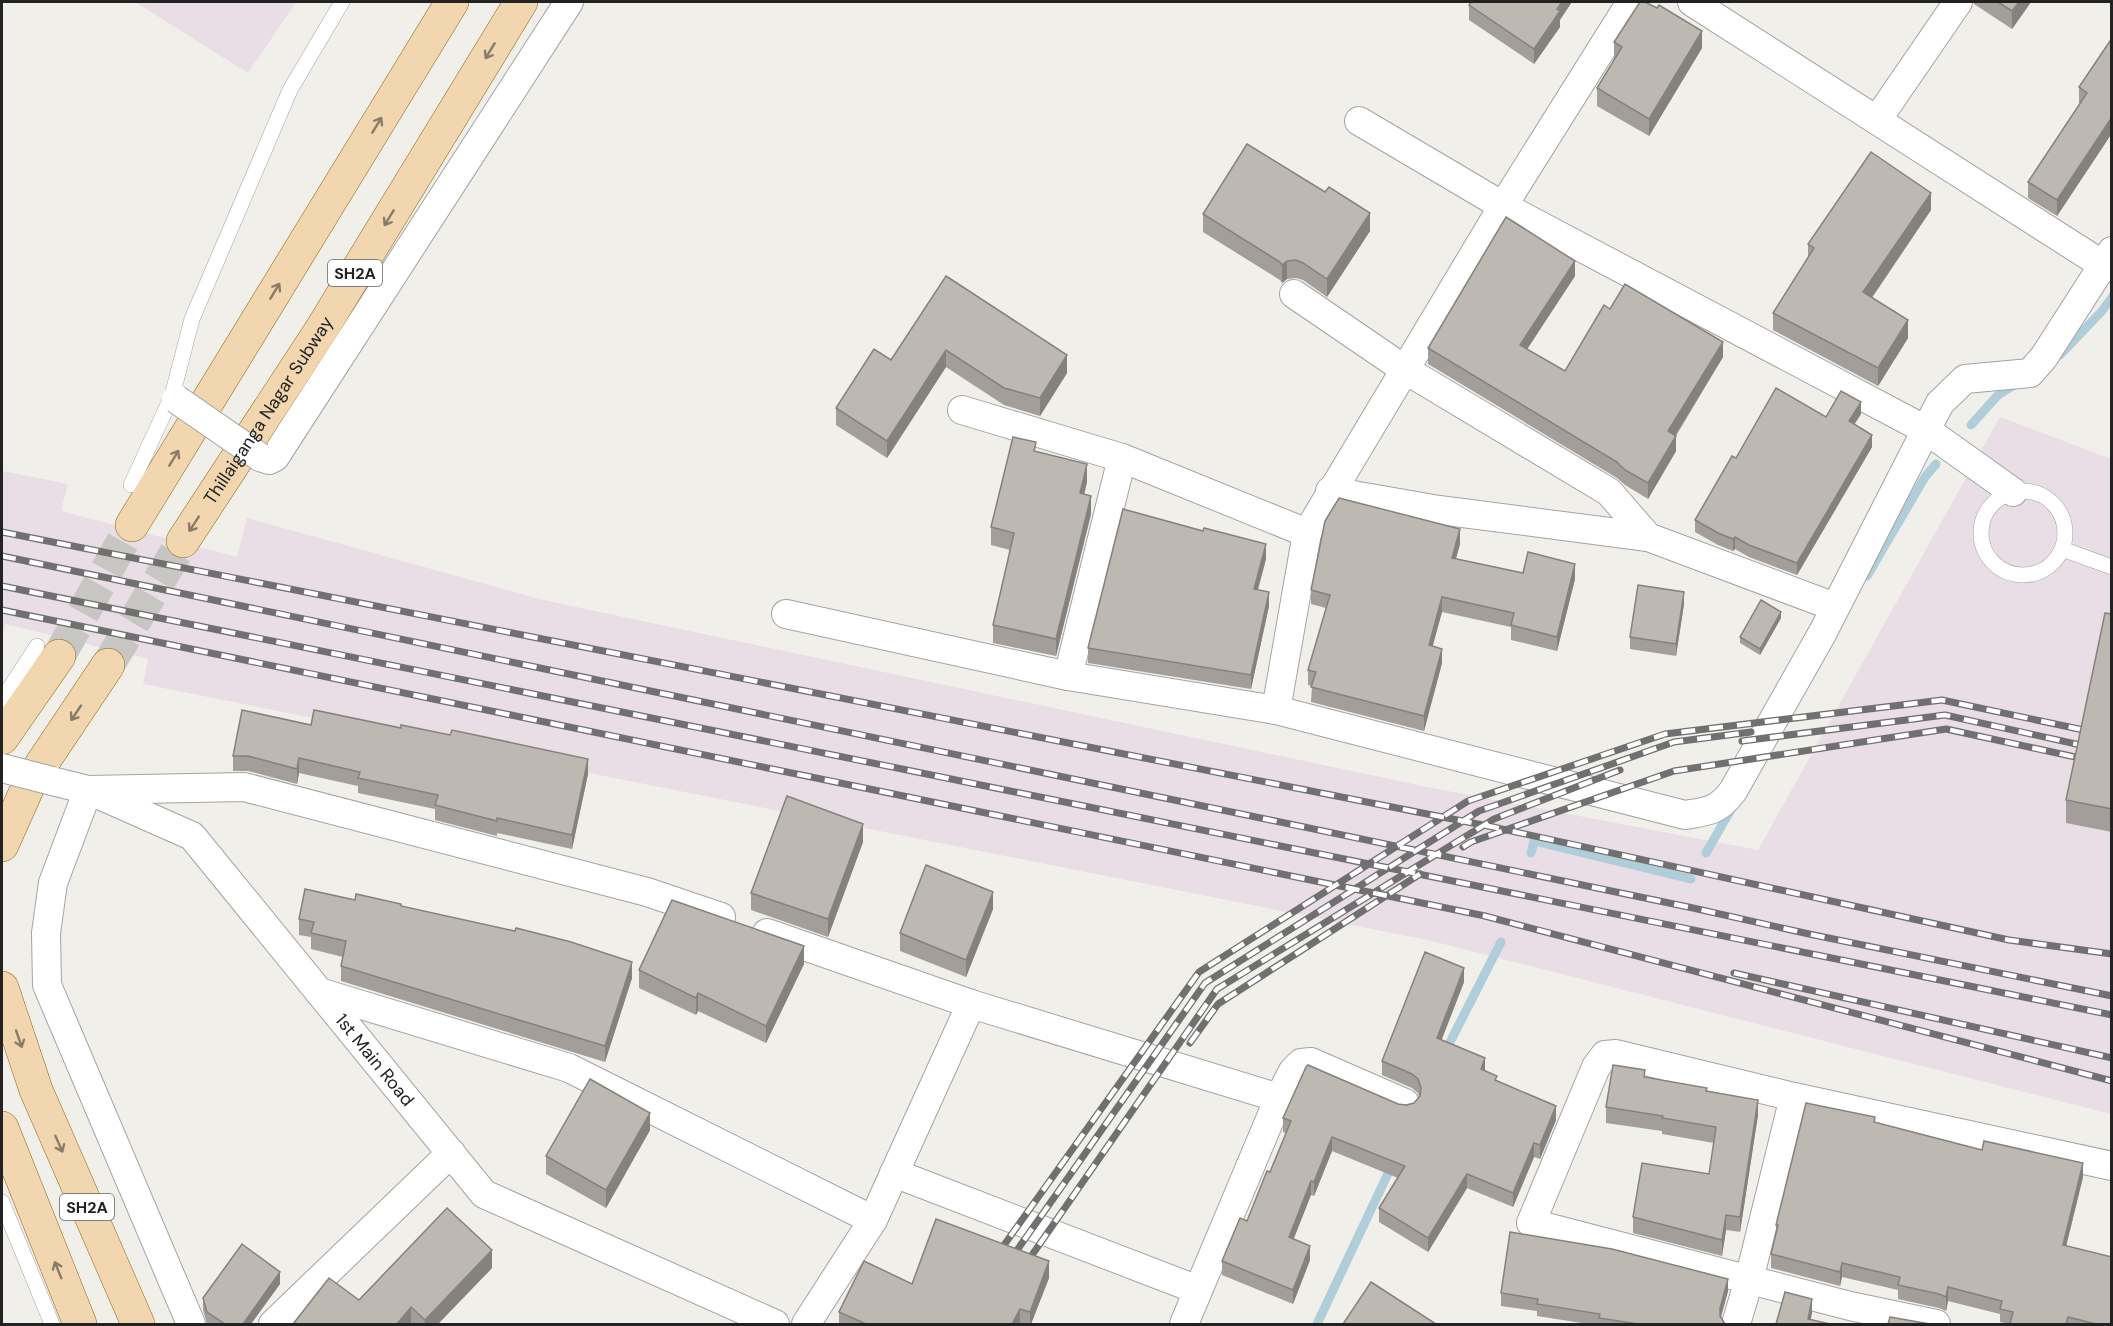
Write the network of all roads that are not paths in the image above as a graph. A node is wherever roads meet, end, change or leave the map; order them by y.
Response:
1 (342, 2) edge
2 (452, 2) edge
3 (521, 2) edge
4 (569, 2) edge
5 (1631, 2) edge
6 (1692, 2) edge
7 (1958, 2) edge
8 (1877, 120) junction
9 (1359, 121) dead end
10 (1503, 206) junction
11 (2107, 258) edge
12 (1294, 294) dead end
13 (1404, 369) junction
14 (174, 397) junction
15 (962, 410) dead end
16 (1926, 430) junction
17 (1122, 458) junction
18 (131, 485) dead end
19 (1330, 492) junction
20 (2013, 492) junction
21 (132, 525) tunnel mouth
22 (1307, 533) junction
23 (1648, 537) junction
24 (183, 541) tunnel mouth
25 (2062, 549) junction
26 (2112, 567) edge
27 (1835, 607) junction
28 (786, 614) dead end
29 (48, 651) joint
30 (108, 665) tunnel mouth
31 (1068, 676) junction
32 (2, 700) edge
33 (1276, 710) junction
34 (2, 738) edge
35 (2, 768) edge
36 (88, 790) junction
37 (2, 845) edge
38 (2, 988) edge
39 (320, 992) junction
40 (971, 1004) junction
41 (1794, 1097) junction
42 (1279, 1098) junction
43 (1405, 1103) edge
44 (2, 1128) edge
45 (451, 1153) junction
46 (2112, 1166) edge
47 (894, 1173) junction
48 (2, 1202) edge
49 (873, 1220) junction
50 (1749, 1280) junction
51 (1197, 1290) junction
52 (52, 1324) edge
53 (80, 1324) edge
54 (138, 1324) edge
55 (191, 1324) edge
56 (273, 1324) edge
57 (775, 1324) edge
58 (806, 1324) edge
59 (1184, 1324) edge
60 (1736, 1324) edge
61 (1935, 1324) edge

1 - 14 lane
21 -> 2 main road
3 -> 24 main road, Thillaiganga Nagar Subway / SH2A
4 - 14 street, bridge
5 - 10 street
6 - 8 street
7 - 8 street
8 - 11 street
9 - 10 street
10 - 13 street
10 - 16 street
11 - 16 street
12 - 13 street
13 - 19 street
13 - 23 street
14 - 18 lane
15 - 17 street
16 - 20 street
16 - 27 street
17 - 22 street
17 - 31 street
19 - 22 street
19 - 23 street
20 - 25 lane
20 - 25 lane
22 - 33 street
23 - 27 street
25 - 26 lane
27 - 33 street
28 - 31 street
29 - 32 lane
29 - 34 main road
30 -> 37 main road
31 - 33 street
35 - 36 street, 1st Main Road, bridge
36 - 39 street, 1st Main Road
36 - 40 street
36 - 55 street
38 -> 54 main road, SH2A
39 - 45 street, 1st Main Road
39 - 49 street
40 - 42 street
40 - 47 street
41 - 46 street
41 - 50 street
41 - 50 street
42 - 43 street
42 - 51 street
53 -> 44 main road, SH2A
45 - 56 street
45 - 57 street, 1st Main Road
47 - 49 street
47 - 51 street
48 - 52 lane
49 - 58 street
50 - 60 street
50 - 61 street
51 - 59 street

